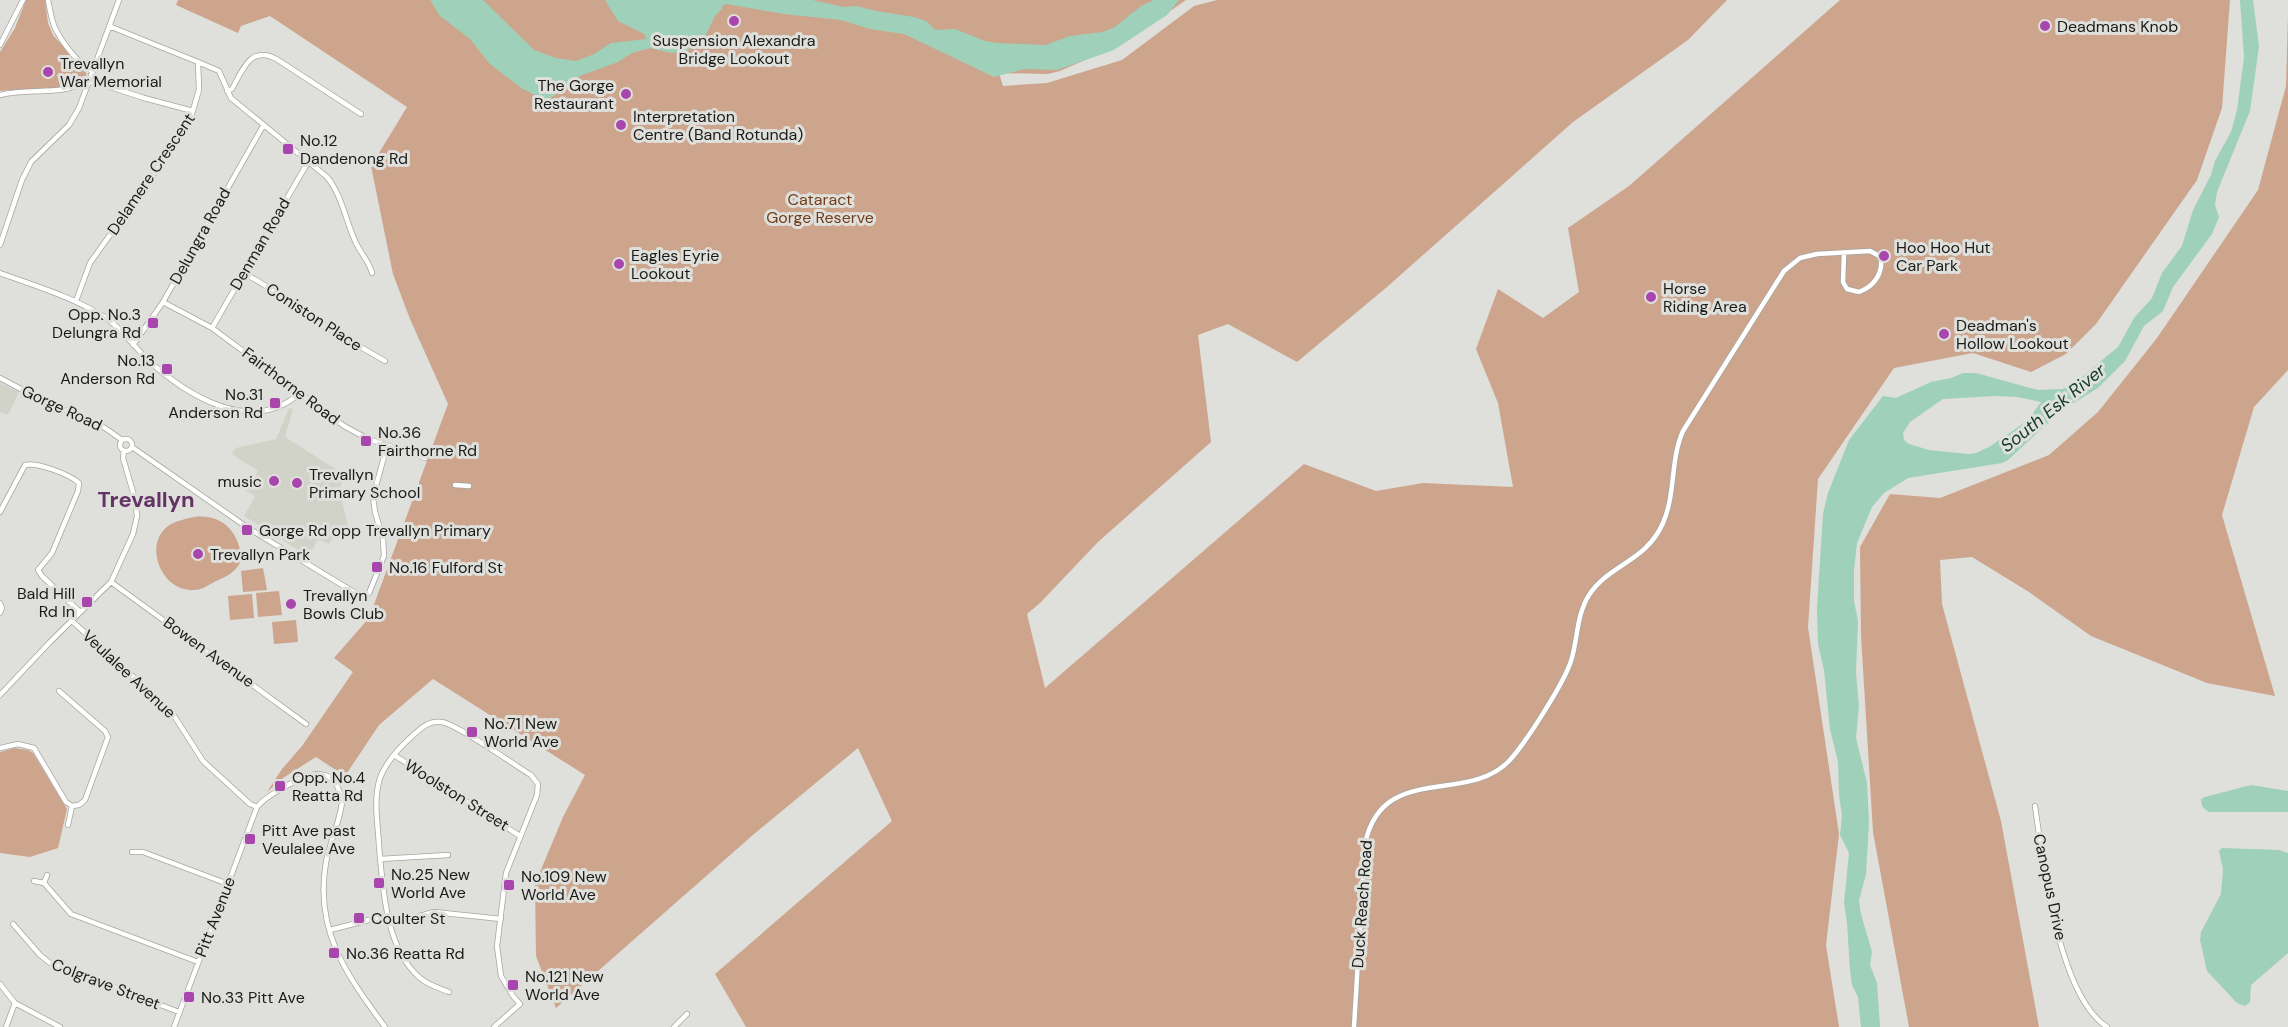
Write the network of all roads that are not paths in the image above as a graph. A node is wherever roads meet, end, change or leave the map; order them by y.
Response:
1 (23, 0) edge
2 (48, 0) edge
3 (119, 0) edge
4 (109, 26) junction
5 (0, 45) edge
6 (198, 62) junction
7 (92, 71) junction
8 (89, 80) junction
9 (76, 88) junction
10 (227, 91) junction
11 (0, 95) edge
12 (84, 96) junction
13 (193, 111) junction
14 (361, 114) dead end
15 (263, 126) junction
16 (308, 162) junction
17 (0, 245) edge
18 (1844, 254) junction
19 (0, 273) edge
20 (244, 273) junction
21 (372, 273) dead end
22 (76, 301) junction
23 (163, 302) junction
24 (212, 328) junction
25 (134, 345) junction
26 (385, 361) dead end
27 (0, 378) edge
28 (300, 393) junction
29 (122, 440) junction
30 (387, 446) junction
31 (132, 447) junction
32 (124, 451) junction
33 (425, 458) dead end
34 (455, 485) dead end
35 (469, 486) dead end
36 (0, 512) edge
37 (111, 582) junction
38 (0, 603) edge
39 (80, 612) junction
40 (0, 613) edge
41 (72, 621) junction
42 (59, 691) dead end
43 (0, 695) edge
44 (306, 724) dead end
45 (0, 748) edge
46 (394, 755) junction
47 (72, 806) junction
48 (2035, 806) dead end
49 (257, 807) junction
50 (68, 825) dead end
51 (520, 836) junction
52 (132, 852) dead end
53 (448, 855) dead end
54 (380, 859) junction
55 (47, 875) dead end
56 (34, 881) dead end
57 (44, 883) junction
58 (228, 884) junction
59 (388, 915) junction
60 (501, 919) junction
61 (13, 924) dead end
62 (391, 924) junction
63 (330, 930) junction
64 (198, 962) junction
65 (0, 984) edge
66 (449, 992) dead end
67 (15, 1003) junction
68 (179, 1012) junction
69 (687, 1014) dead end
70 (6, 1027) edge
71 (60, 1027) edge
72 (174, 1027) edge
73 (385, 1027) edge
74 (495, 1027) edge
75 (674, 1027) edge
76 (1354, 1027) edge
77 (2107, 1027) edge

1 - 5 street
2 - 7 street
3 - 4 street
4 - 6 street
4 - 7 street
6 - 10 street
6 - 13 street, Delamere Crescent
7 - 8 street
8 - 9 street
8 - 12 street
8 - 13 street
9 - 11 street
9 - 12 street
10 - 14 street
10 - 15 street
12 - 17 street
13 - 22 street, Delamere Crescent
15 - 16 street
15 - 23 street, Delungra Road
16 - 20 street, Denman Road
16 - 21 street
18 - 18 street, Duck Reach Road
18 - 76 street, Duck Reach Road
19 - 22 street
20 - 24 street, Denman Road
20 - 26 street, Coniston Place
22 - 25 street
23 - 24 street, Fairthorne Road
23 - 25 street, Delungra Road
24 - 28 street, Fairthorne Road
25 - 28 street
27 - 29 street, Gorge Road
28 - 30 street, Fairthorne Road
29 - 31 street
29 - 32 street
30 - 31 street
30 - 33 street, Fairthorne Road
31 - 32 street
32 - 37 street
34 - 35 street
36 - 39 street
37 - 39 street
37 - 44 street, Bowen Avenue
38 - 40 street
39 - 41 street
41 - 43 street
41 - 49 street, Veulalee Avenue
42 - 47 street
45 - 47 street
46 - 51 street, Woolston Street
46 - 51 street
46 - 54 street
47 - 50 street
48 - 77 street, Canopus Drive
49 - 58 street, Pitt Avenue
49 - 63 street
51 - 60 street
52 - 58 street
53 - 54 street
54 - 59 street
55 - 57 street
56 - 57 street
57 - 64 street
58 - 64 street, Pitt Avenue
59 - 62 street
59 - 63 street
60 - 62 street
60 - 74 street
61 - 68 street, Colgrave Street
62 - 66 street
63 - 73 street
64 - 68 street, Pitt Avenue
65 - 67 street
67 - 70 street
67 - 71 street
68 - 72 street, Pitt Avenue
69 - 75 street

